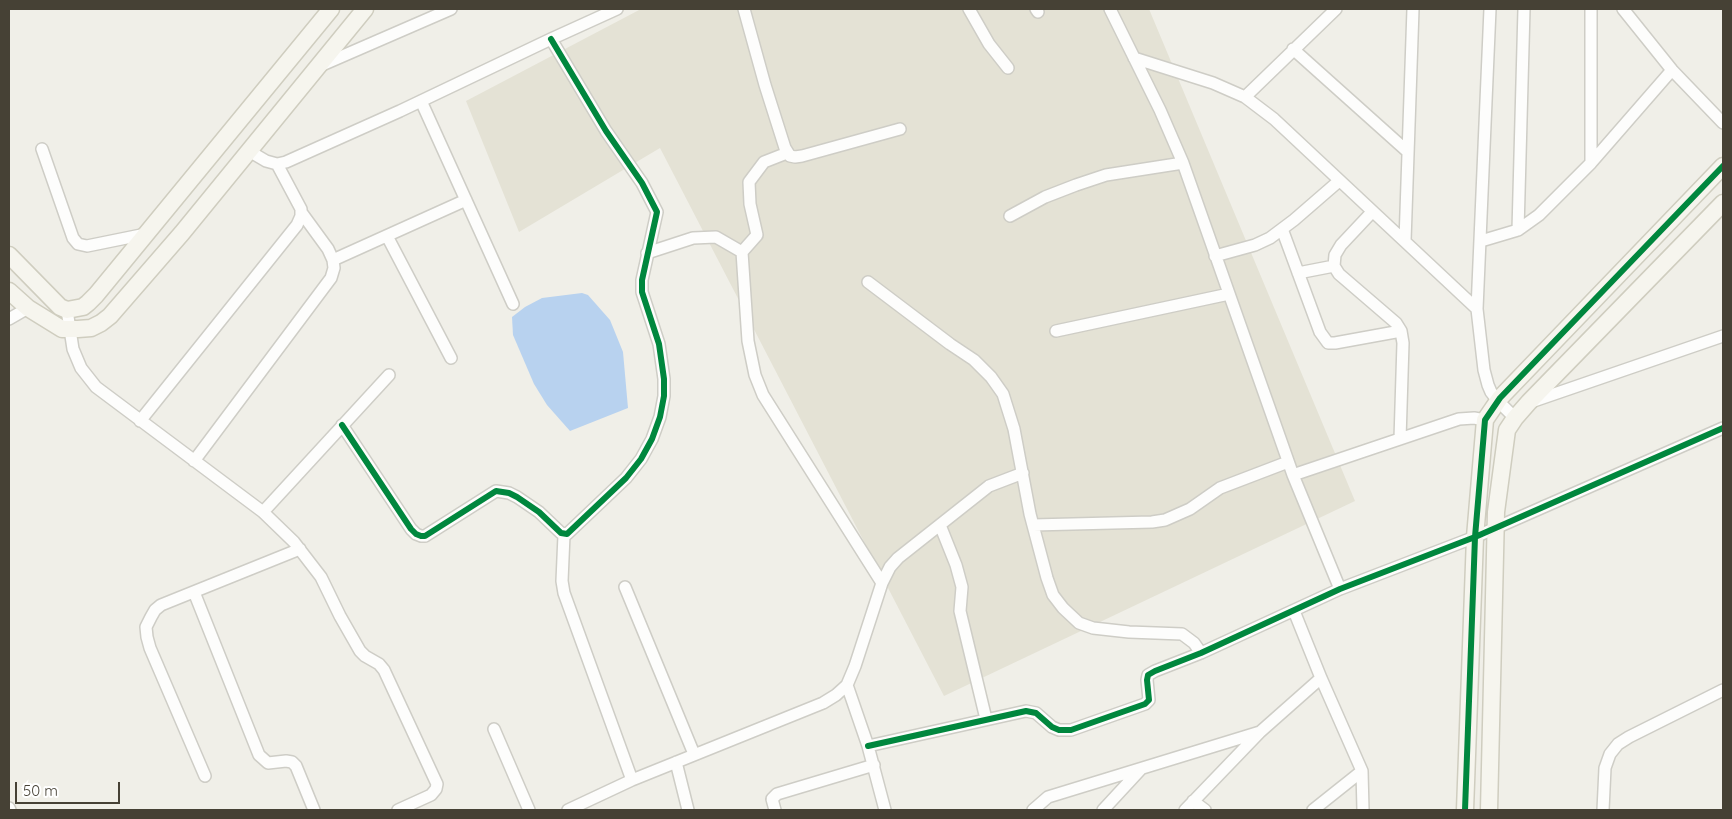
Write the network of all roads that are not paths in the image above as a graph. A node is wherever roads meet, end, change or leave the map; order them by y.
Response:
1 (331, 9) edge
2 (365, 9) edge
3 (451, 9) edge
4 (617, 9) edge
5 (744, 9) edge
6 (969, 9) edge
7 (1110, 9) edge
8 (1336, 9) edge
9 (1413, 9) edge
10 (1490, 9) edge
11 (1524, 9) edge
12 (1591, 9) edge
13 (1623, 9) edge
14 (316, 27) junction
15 (551, 39) junction
16 (336, 43) junction
17 (1293, 49) junction
18 (1134, 58) junction
19 (316, 67) junction
20 (1008, 68) dead end
21 (1672, 70) junction
22 (1245, 96) junction
23 (421, 101) junction
24 (1723, 123) edge
25 (900, 129) dead end
26 (42, 149) dead end
27 (249, 151) junction
28 (1408, 152) junction
29 (787, 153) junction
30 (1183, 163) junction
31 (1591, 163) junction
32 (277, 164) junction
33 (1723, 166) edge
34 (1339, 181) junction
35 (466, 200) junction
36 (1723, 203) edge
37 (301, 212) junction
38 (1372, 212) junction
39 (1010, 216) dead end
40 (1282, 229) junction
41 (1518, 230) junction
42 (146, 234) junction
43 (387, 236) junction
44 (1405, 241) junction
45 (1481, 241) junction
46 (742, 252) junction
47 (647, 253) junction
48 (9, 255) edge
49 (1215, 256) junction
50 (333, 260) junction
51 (1334, 266) junction
52 (1298, 273) junction
53 (868, 282) dead end
54 (9, 291) edge
55 (1230, 294) junction
56 (513, 304) dead end
57 (28, 308) junction
58 (1477, 309) junction
59 (67, 310) junction
60 (9, 319) edge
61 (70, 329) junction
62 (1056, 331) dead end
63 (1401, 331) junction
64 (1723, 336) edge
65 (450, 358) dead end
66 (389, 375) dead end
67 (1498, 401) junction
68 (1530, 402) junction
69 (1515, 418) junction
70 (1485, 420) junction
71 (140, 421) junction
72 (342, 425) junction
73 (1723, 429) edge
74 (1400, 439) junction
75 (194, 461) junction
76 (1288, 462) junction
77 (1023, 473) junction
78 (1292, 475) junction
79 (263, 512) junction
80 (940, 525) junction
81 (1033, 525) junction
82 (1495, 527) junction
83 (564, 535) junction
84 (1475, 537) junction
85 (300, 549) junction
86 (882, 583) junction
87 (625, 587) dead end
88 (1340, 589) junction
89 (194, 592) junction
90 (1294, 611) junction
91 (1201, 654) junction
92 (1320, 678) junction
93 (847, 684) junction
94 (1723, 690) edge
95 (986, 718) junction
96 (494, 729) dead end
97 (1260, 732) junction
98 (868, 746) junction
99 (694, 754) junction
100 (676, 762) junction
101 (874, 764) junction
102 (1141, 769) junction
103 (1362, 771) junction
104 (205, 776) dead end
105 (632, 780) junction
106 (1194, 801) junction
107 (314, 810) edge
108 (398, 810) edge
109 (529, 810) edge
110 (568, 810) edge
111 (688, 810) edge
112 (775, 810) edge
113 (885, 810) edge
114 (1033, 810) edge
115 (1103, 810) edge
116 (1185, 810) edge
117 (1205, 810) edge
118 (1313, 810) edge
119 (1363, 810) edge
120 (1465, 810) edge
121 (1489, 810) edge
122 (1603, 810) edge

1 - 14 street
2 - 16 street
3 - 19 street
4 - 15 street
5 - 29 street
6 - 20 street
7 - 18 street
8 - 17 street
9 - 28 street
10 - 45 street
11 - 41 street
12 - 31 street
13 - 21 street
14 - 16 street
14 - 42 street
15 - 23 street
15 - 47 street
16 - 19 street
17 - 22 street
17 - 28 street
18 - 22 street
18 - 30 street
19 - 27 street
21 - 24 street
21 - 31 street
22 - 34 street
23 - 32 street
23 - 35 street
25 - 29 street
26 - 42 street
27 - 32 street
27 - 61 street
28 - 44 street
29 - 46 street
30 - 39 street
30 - 49 street
31 - 41 street
32 - 37 street
33 - 67 street
34 - 38 street
34 - 40 street
35 - 43 street
35 - 56 street
36 - 68 street
37 - 50 street
37 - 71 street
38 - 44 street
38 - 51 street
40 - 49 street
40 - 52 street
41 - 45 street
42 - 59 street
43 - 50 street
43 - 65 street
44 - 58 street
45 - 58 street
46 - 47 street
46 - 86 street
47 - 83 street
48 - 59 street
49 - 55 street
50 - 75 street
51 - 52 street
51 - 63 street
52 - 63 street
53 - 77 street
54 - 57 street
55 - 62 street
55 - 76 street
57 - 60 street
57 - 61 street
58 - 67 street
59 - 61 street
61 - 71 street
63 - 74 street
64 - 68 street
66 - 72 street
67 - 69 street
67 - 70 street
68 - 69 street
69 - 82 street
70 - 74 street
70 - 84 street
71 - 75 street
72 - 79 street
72 - 83 street
73 - 82 street
74 - 78 street
75 - 79 street
76 - 78 street
76 - 81 street
77 - 80 street
77 - 81 street
78 - 88 street
79 - 85 street
80 - 86 street
80 - 95 street
81 - 91 street
82 - 84 street
82 - 121 street
83 - 105 street
84 - 88 street
84 - 120 street
85 - 89 street
85 - 108 street
86 - 93 street
87 - 99 street
88 - 90 street
89 - 104 street
89 - 107 street
90 - 91 street
90 - 92 street
91 - 95 street
92 - 97 street
92 - 103 street
93 - 98 street
93 - 99 street
94 - 122 street
95 - 98 street
96 - 109 street
97 - 102 street
97 - 106 street
98 - 101 street
99 - 100 street
100 - 105 street
100 - 111 street
101 - 112 street
101 - 113 street
102 - 114 street
102 - 115 street
103 - 118 street
103 - 119 street
105 - 110 street
106 - 116 street
106 - 117 street

